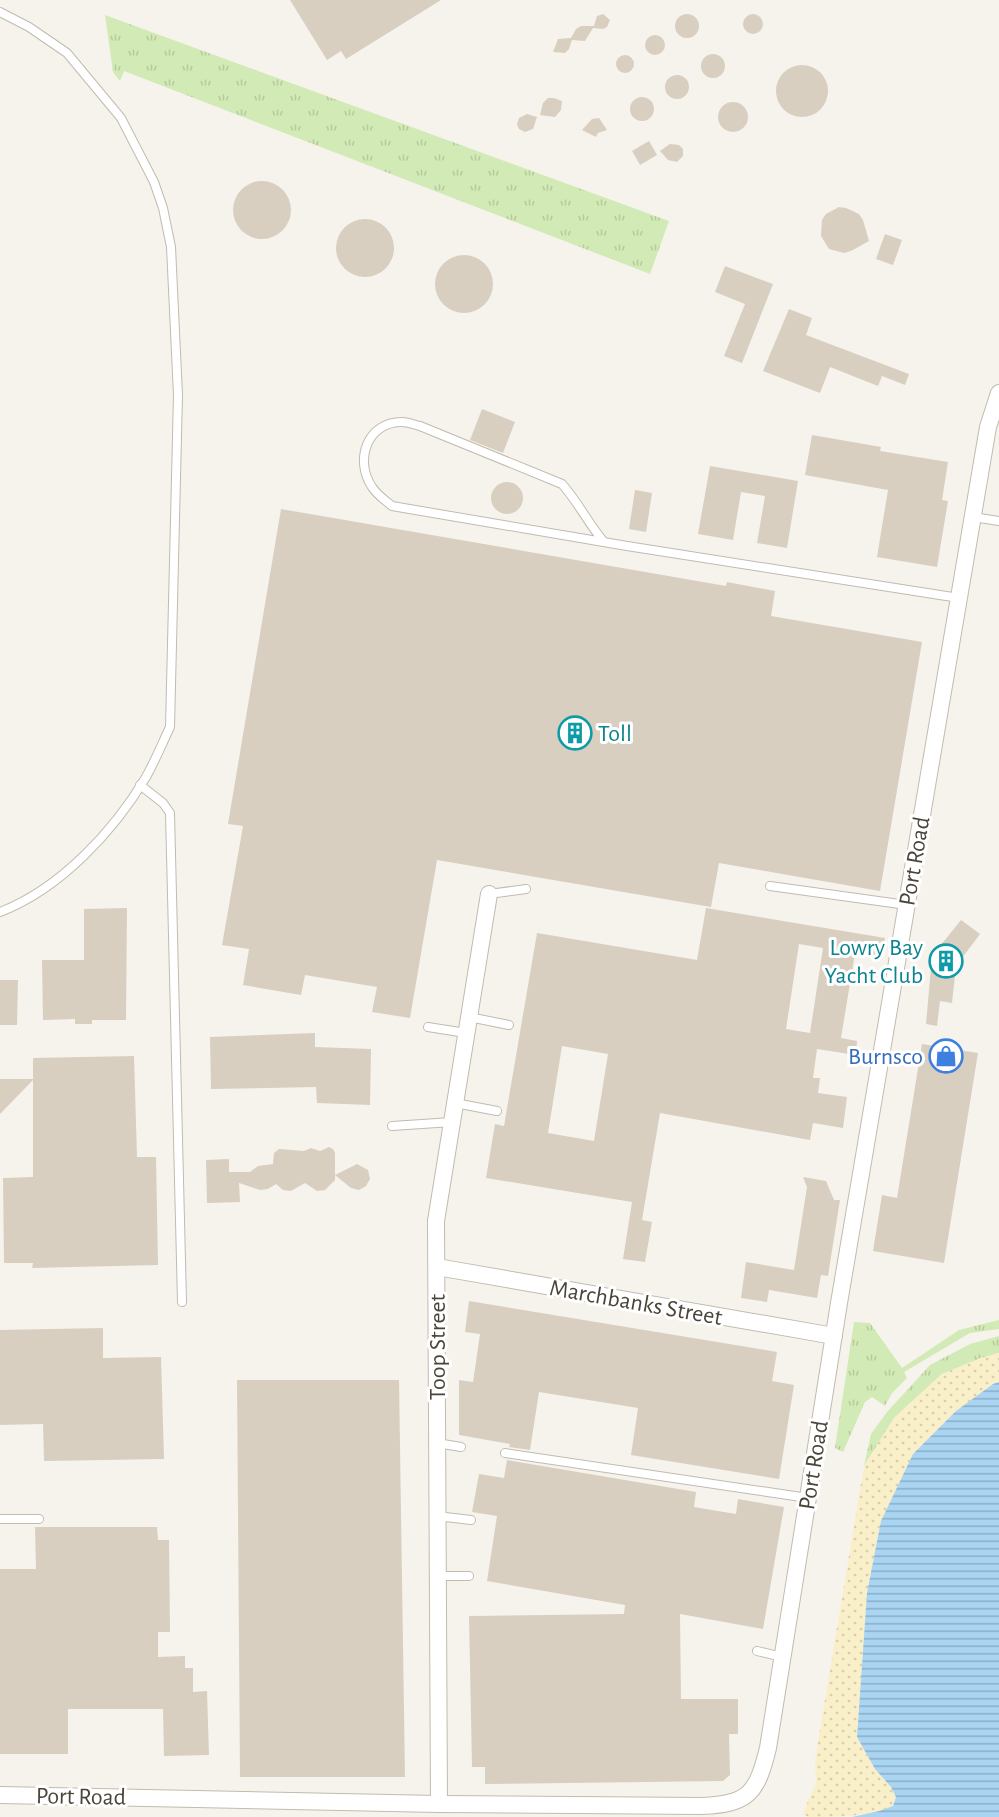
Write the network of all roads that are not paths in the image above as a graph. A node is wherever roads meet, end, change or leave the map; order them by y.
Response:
1 (0, 12) edge
2 (999, 393) edge
3 (973, 517) junction
4 (999, 520) edge
5 (604, 542) junction
6 (959, 598) junction
7 (140, 785) junction
8 (770, 886) dead end
9 (526, 890) dead end
10 (489, 894) joint
11 (907, 905) junction
12 (0, 912) edge
13 (468, 1025) junction
14 (509, 1025) dead end
15 (428, 1027) dead end
16 (455, 1103) junction
17 (497, 1111) dead end
18 (452, 1122) junction
19 (392, 1126) dead end
20 (437, 1267) junction
21 (182, 1302) dead end
22 (834, 1336) junction
23 (437, 1443) junction
24 (460, 1447) dead end
25 (505, 1453) dead end
26 (808, 1498) junction
27 (437, 1516) junction
28 (39, 1519) dead end
29 (0, 1520) edge
30 (471, 1520) dead end
31 (438, 1576) junction
32 (470, 1576) dead end
33 (757, 1651) dead end
34 (782, 1657) junction
35 (0, 1795) edge
36 (439, 1804) junction

1 - 7 lane
2 - 3 street, Port Road
3 - 4 lane
3 - 6 street, Port Road
5 - 5 lane
5 - 6 lane
6 - 11 street, Port Road
7 - 12 lane
7 - 21 lane
8 - 11 lane
9 - 10 lane
10 - 13 street, Toop Street
11 - 22 street, Port Road
13 - 14 lane
13 - 15 lane
13 - 16 street, Toop Street
16 - 17 lane
16 - 18 street, Toop Street
18 - 19 lane
18 - 20 street, Toop Street
20 - 22 street, Marchbanks Street
20 - 23 street, Toop Street
22 - 26 street, Port Road
23 - 24 lane
23 - 27 street, Toop Street
25 - 26 lane
26 - 34 street, Port Road
27 - 30 lane
27 - 31 street, Toop Street
28 - 29 lane
31 - 32 lane
31 - 36 street, Toop Street
33 - 34 lane
34 - 36 street, Port Road
35 - 36 street, Port Road

